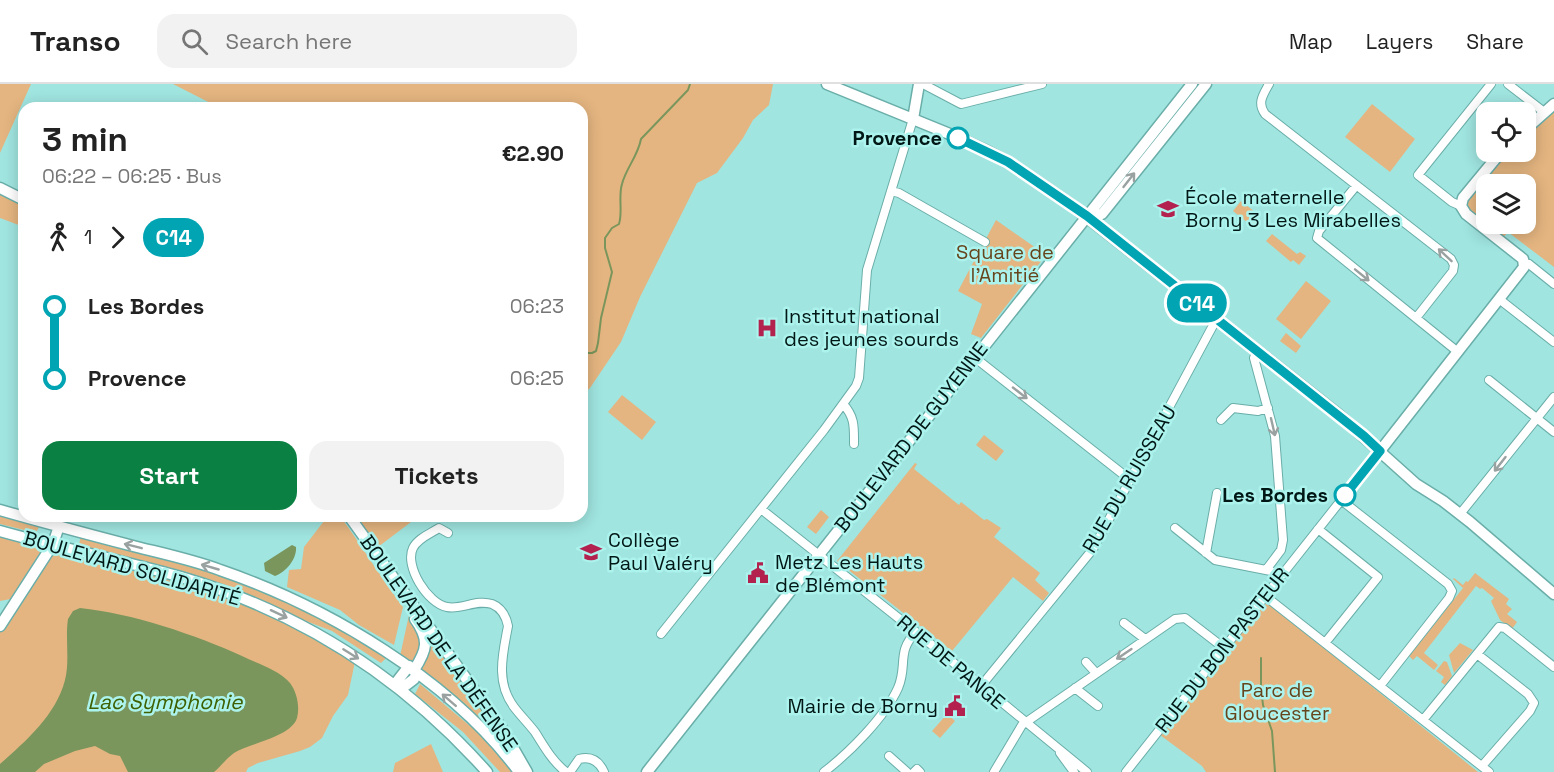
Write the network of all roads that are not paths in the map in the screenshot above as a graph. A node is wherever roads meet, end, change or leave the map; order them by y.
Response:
1 (827, 84) edge
2 (921, 84) edge
3 (1042, 84) edge
4 (1192, 84) edge
5 (1206, 84) edge
6 (1269, 84) edge
7 (1491, 84) edge
8 (1508, 84) edge
9 (1554, 104) edge
10 (1544, 112) junction
11 (913, 119) junction
12 (1536, 120) edge
13 (1166, 125) junction
14 (1493, 162) edge
15 (1356, 186) junction
16 (0, 188) edge
17 (891, 191) junction
18 (18, 197) edge
19 (1461, 206) junction
20 (1087, 216) junction
21 (985, 242) dead end
22 (1524, 263) junction
23 (1554, 284) edge
24 (1499, 299) junction
25 (1217, 318) junction
26 (1416, 318) junction
27 (1554, 342) edge
28 (1257, 351) junction
29 (1458, 352) junction
30 (974, 357) junction
31 (1489, 380) dead end
32 (1554, 397) edge
33 (843, 404) junction
34 (1268, 408) junction
35 (1537, 418) junction
36 (1221, 420) dead end
37 (1554, 432) edge
38 (854, 444) dead end
39 (1380, 451) junction
40 (1131, 478) junction
41 (1217, 493) dead end
42 (1341, 500) junction
43 (761, 509) junction
44 (0, 510) edge
45 (1460, 514) junction
46 (18, 515) edge
47 (44, 522) edge
48 (353, 522) edge
49 (59, 526) junction
50 (1175, 528) dead end
51 (1318, 529) junction
52 (0, 531) edge
53 (448, 533) dead end
54 (53, 544) junction
55 (1206, 554) junction
56 (818, 555) junction
57 (385, 565) junction
58 (1523, 568) junction
59 (1266, 570) junction
60 (1280, 577) junction
61 (1554, 587) edge
62 (1554, 594) edge
63 (1265, 596) junction
64 (1124, 623) dead end
65 (0, 626) edge
66 (916, 632) junction
67 (661, 634) dead end
68 (1145, 639) junction
69 (1325, 643) junction
70 (1224, 648) junction
71 (1477, 654) junction
72 (1086, 662) dead end
73 (1554, 667) edge
74 (413, 670) junction
75 (1096, 673) junction
76 (981, 686) junction
77 (1380, 686) junction
78 (398, 687) junction
79 (1075, 688) junction
80 (416, 701) junction
81 (1098, 706) dead end
82 (1423, 720) junction
83 (1025, 723) junction
84 (1056, 747) junction
85 (889, 756) dead end
86 (1482, 766) junction
87 (487, 772) edge
88 (495, 772) edge
89 (519, 772) edge
90 (527, 772) edge
91 (568, 772) edge
92 (604, 772) edge
93 (647, 772) edge
94 (824, 772) edge
95 (908, 772) edge
96 (914, 772) edge
97 (920, 772) edge
98 (994, 772) edge
99 (1074, 772) edge
100 (1087, 772) edge
101 (1126, 772) edge
102 (1489, 772) edge

1 - 11 main road
2 - 3 street
2 - 11 main road
4 - 13 main road, BOULEVARD DE GUYENNE
5 - 13 main road, BOULEVARD DE GUYENNE
6 - 15 street
7 - 19 street
8 - 10 street
9 - 10 main road
10 - 12 main road
11 - 17 street
11 - 20 main road
13 - 20 main road, BOULEVARD DE GUYENNE
14 - 19 main road
26 -> 15 street
15 -> 26 street
16 - 18 main road
17 - 21 street
17 - 33 street
19 - 22 main road
20 - 25 main road
20 - 30 main road, BOULEVARD DE GUYENNE
22 - 23 street
22 - 24 main road
24 - 27 street
24 - 29 main road
25 - 28 main road
25 - 40 street, RUE DU RUISSEAU
26 - 29 street
28 - 34 street
28 - 39 main road
29 - 39 main road
30 -> 40 street
30 - 56 main road, BOULEVARD DE GUYENNE
31 - 35 street
32 - 35 street
33 - 38 street
33 - 43 street
34 - 36 street
34 -> 59 street
35 - 37 street
35 -> 45 street
39 - 42 street, RUE DU BON PASTEUR
39 - 45 main road
40 - 76 street, RUE DU RUISSEAU
41 - 55 street
42 - 51 street, RUE DU BON PASTEUR
42 - 77 street
43 - 56 street, RUE DE PANGE
43 - 67 street
44 - 46 main road, BOULEVARD SOLIDARITÉ
45 - 58 main road
47 - 49 main road, BOULEVARD SOLIDARITÉ
48 - 57 main road, BOULEVARD DE LA DÉFENSE
49 - 54 main road
74 -> 49 main road, BOULEVARD SOLIDARITÉ
50 - 55 street
51 - 60 street, RUE DU BON PASTEUR
51 - 69 street
52 - 54 main road, BOULEVARD SOLIDARITÉ
53 - 91 street
54 - 65 main road
54 -> 78 main road, BOULEVARD SOLIDARITÉ
55 - 59 street
56 - 66 street, RUE DE PANGE
56 - 93 main road, BOULEVARD DE GUYENNE
57 - 74 main road
57 - 90 main road, BOULEVARD DE LA DÉFENSE
58 - 61 main road
58 - 62 main road
59 - 60 street
60 - 63 street, RUE DU BON PASTEUR
63 - 69 street
63 - 70 street, RUE DU BON PASTEUR
64 - 68 street
66 - 76 street, RUE DE PANGE
66 - 94 street
68 - 70 street
68 -> 75 street
69 - 77 street
70 - 101 street, RUE DU BON PASTEUR
71 - 73 street
71 - 82 street
71 - 86 street
72 - 75 street
74 - 78 main road
89 -> 74 main road, BOULEVARD SOLIDARITÉ
75 - 79 street
76 - 83 street, RUE DE PANGE
77 - 82 street
78 - 80 main road, BOULEVARD SOLIDARITÉ
79 - 81 street
79 - 83 street
80 - 87 main road, BOULEVARD SOLIDARITÉ
80 - 88 main road, BOULEVARD SOLIDARITÉ
82 - 86 street
83 - 84 street, RUE DE PANGE
83 - 98 street
84 - 99 street, RUE DE PANGE
84 - 100 street, RUE DE PANGE
85 - 95 street
86 - 102 street
91 - 92 street
96 - 97 street

